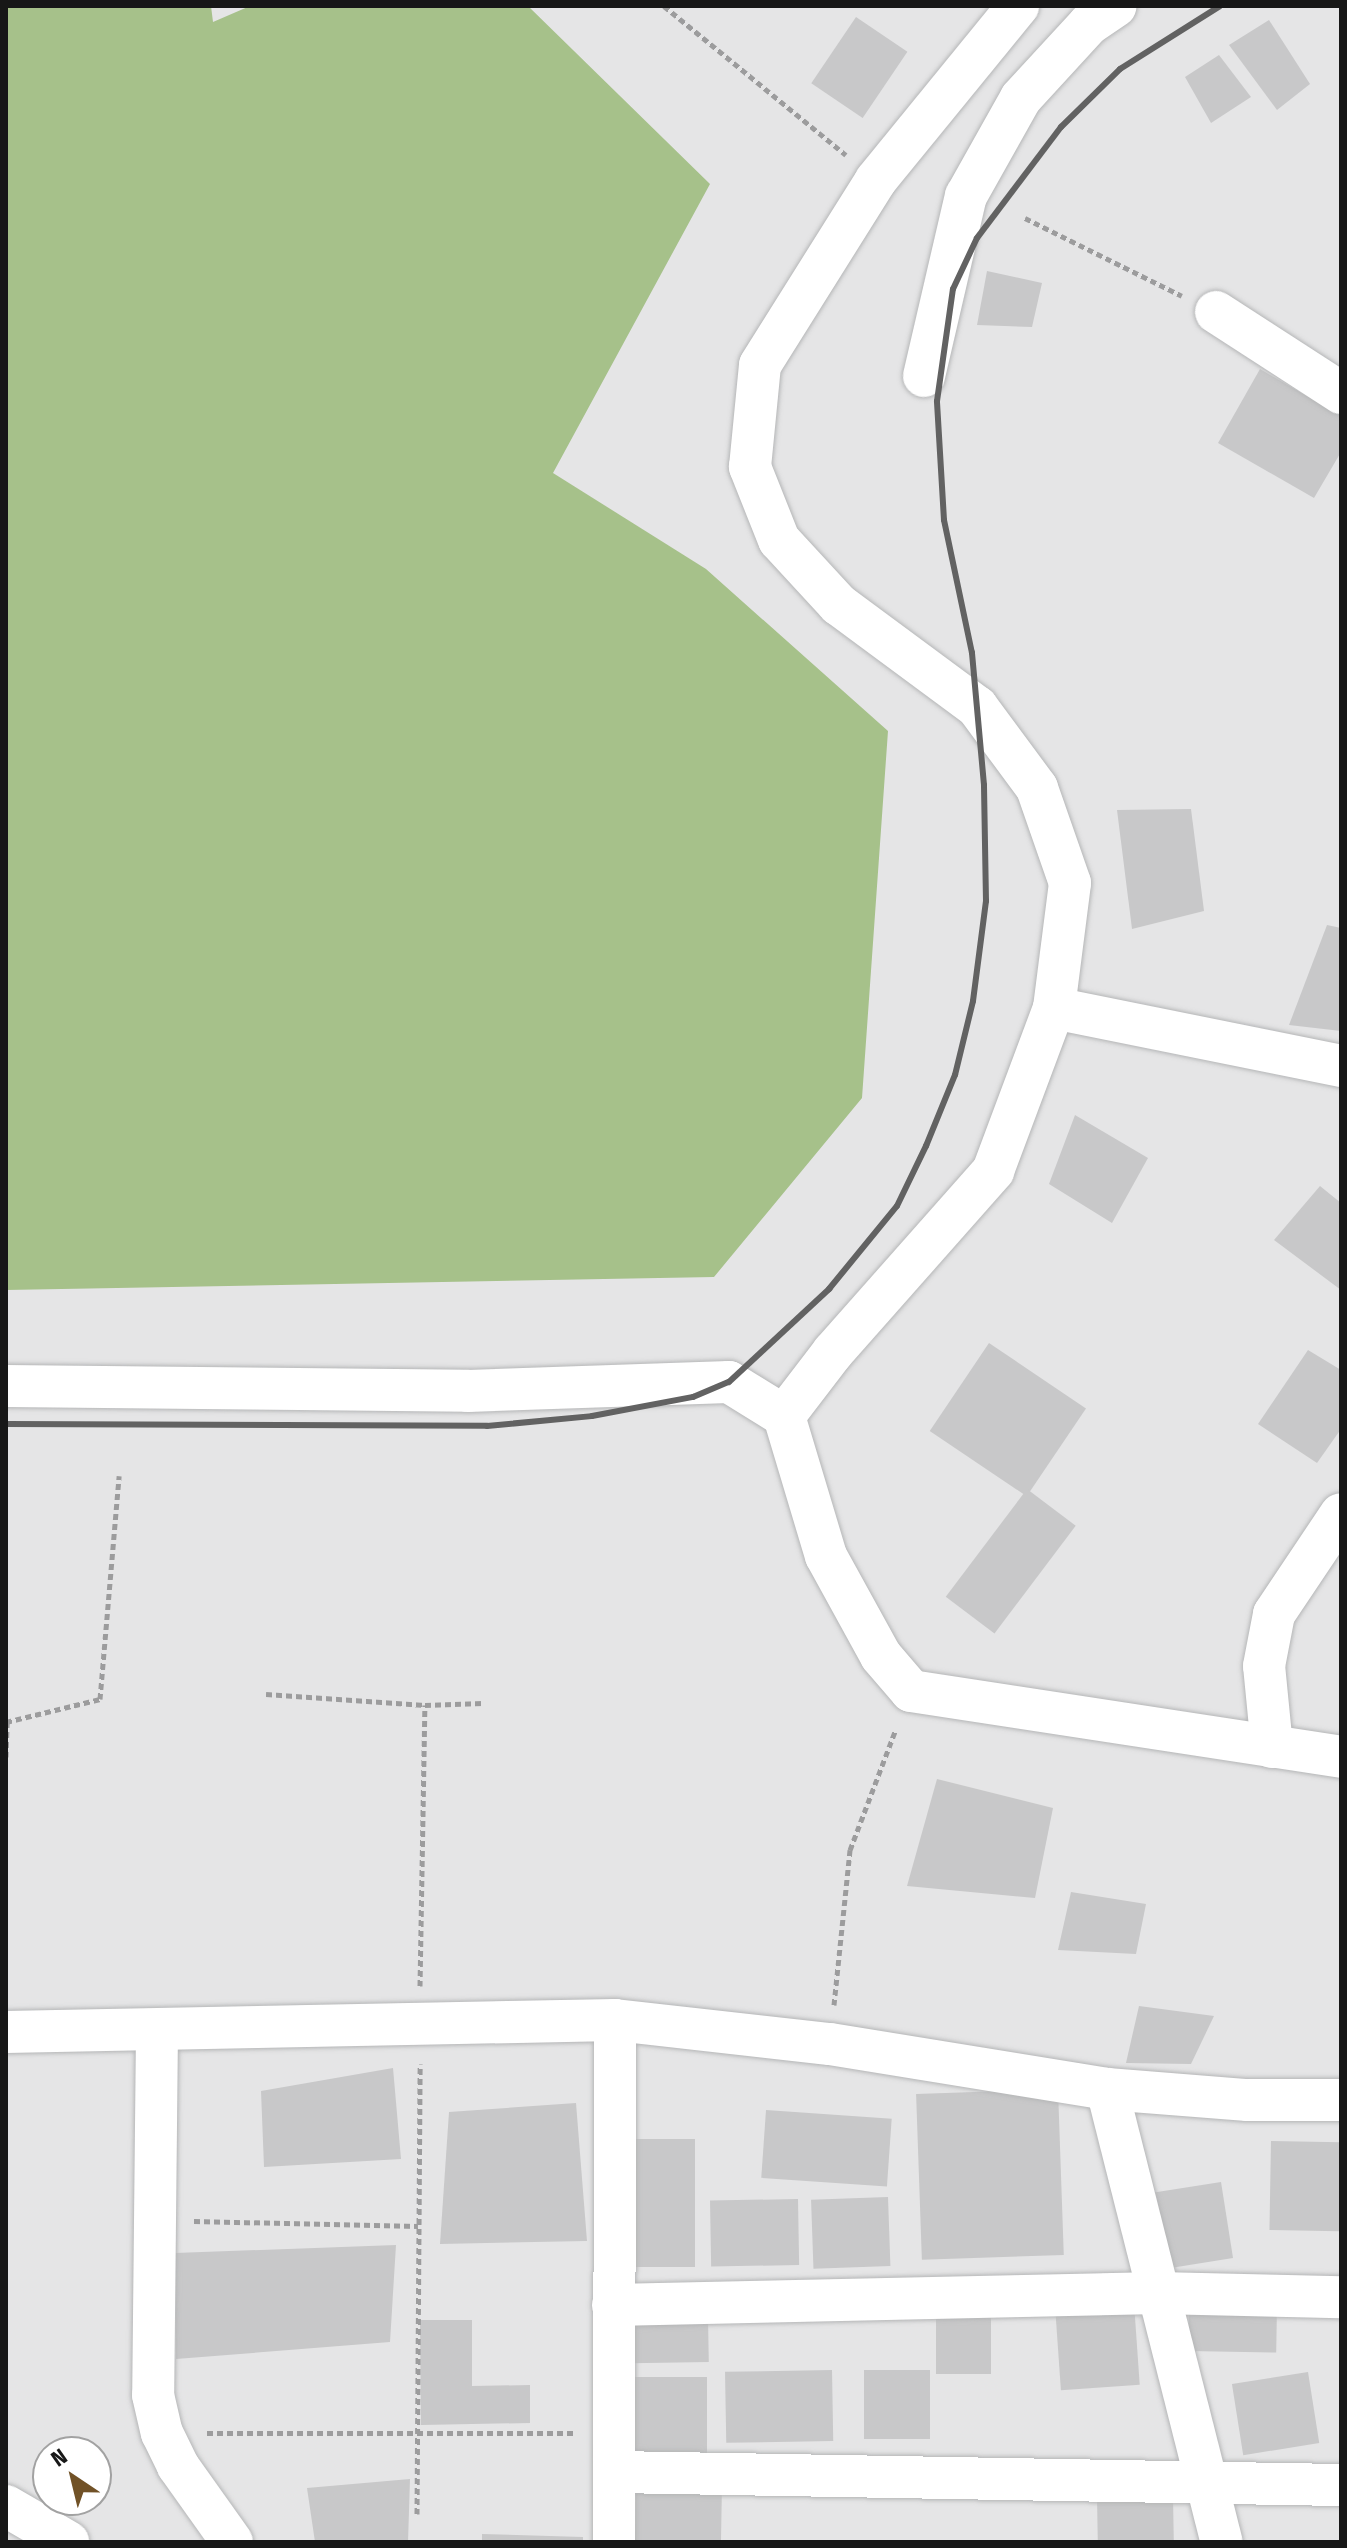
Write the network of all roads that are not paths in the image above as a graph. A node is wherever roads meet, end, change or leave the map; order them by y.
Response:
1 (1018, 6) edge
2 (1116, 6) edge
3 (1216, 312) road end
4 (924, 376) dead end
5 (1341, 393) edge
6 (1054, 1008) junction
7 (1341, 1066) edge
8 (6, 1386) edge
9 (784, 1416) junction
10 (1341, 1514) edge
11 (1272, 1747) junction
12 (1341, 1757) edge
13 (615, 2020) junction
14 (157, 2030) junction
15 (6, 2032) edge
16 (1107, 2089) junction
17 (1341, 2100) edge
18 (1158, 2293) junction
19 (1341, 2297) edge
20 (613, 2305) junction
21 (616, 2453) junction
22 (1204, 2483) junction
23 (1341, 2485) edge
24 (6, 2506) edge
25 (68, 2542) edge
26 (232, 2542) edge
27 (614, 2542) edge
28 (1222, 2542) edge

1 - 6 street
2 - 4 street
3 - 5 street
6 - 7 street
6 - 9 street
8 - 9 street
9 - 11 street
10 - 11 street
11 - 12 street
13 - 14 street
13 - 16 street
13 - 20 street
14 - 15 street
14 - 26 street
16 - 17 street
16 - 18 street
18 - 19 street
18 - 20 street
18 - 22 street
20 - 21 street
21 - 22 street
21 - 27 street
22 - 23 street
22 - 28 street
24 - 25 street

